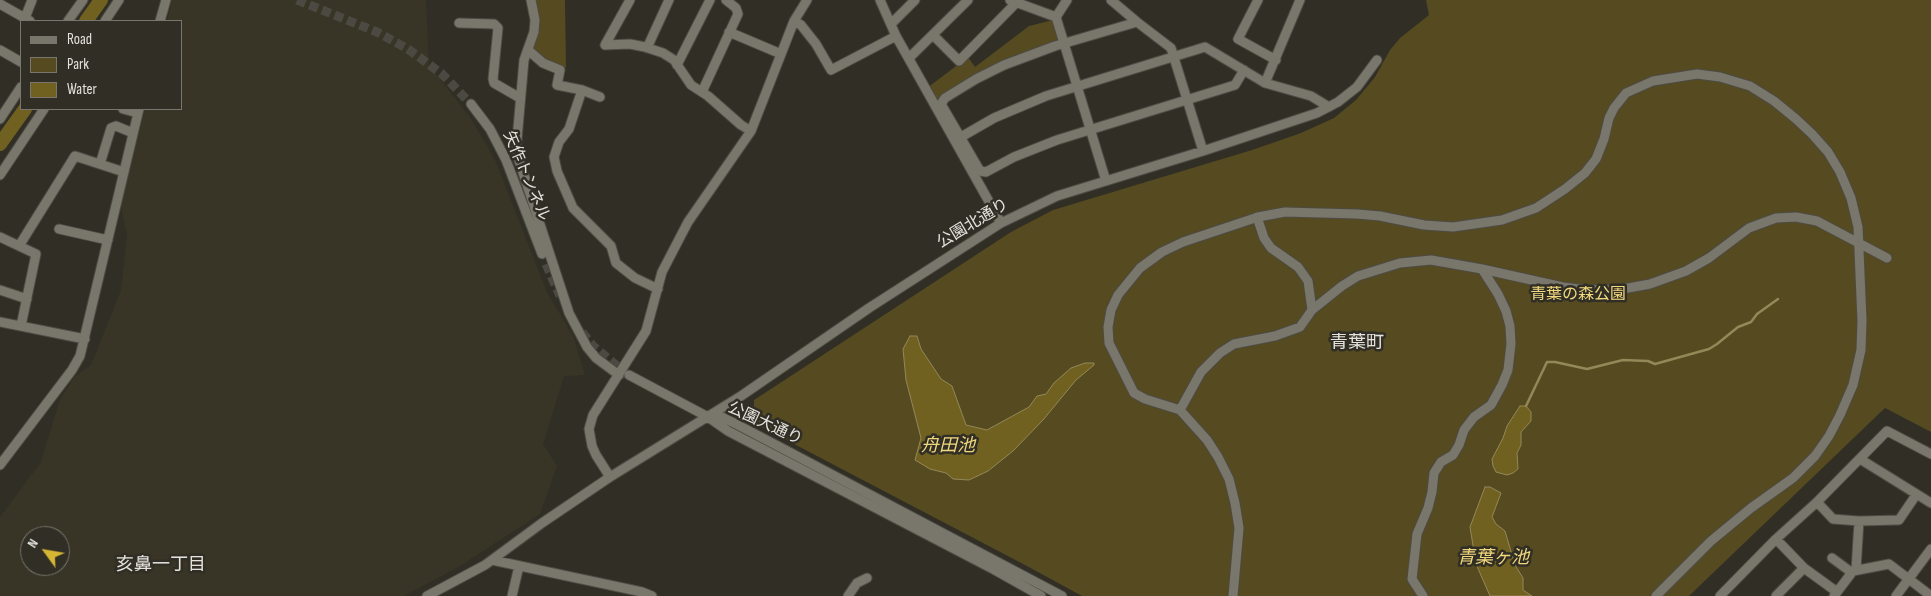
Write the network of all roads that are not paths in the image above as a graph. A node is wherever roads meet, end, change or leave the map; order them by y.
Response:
1 (32, 0) edge
2 (83, 0) edge
3 (119, 0) edge
4 (166, 0) edge
5 (531, 0) edge
6 (630, 0) edge
7 (669, 0) edge
8 (710, 0) edge
9 (726, 0) edge
10 (806, 0) edge
11 (880, 0) edge
12 (916, 0) edge
13 (968, 0) edge
14 (1067, 0) edge
15 (1111, 0) edge
16 (1258, 0) edge
17 (1300, 0) edge
18 (1013, 2) edge
19 (0, 4) edge
20 (1056, 17) junction
21 (27, 20) edge
22 (69, 20) edge
23 (106, 20) edge
24 (160, 20) edge
25 (794, 21) junction
26 (1137, 22) junction
27 (459, 23) dead end
28 (890, 24) junction
29 (730, 32) junction
30 (933, 35) junction
31 (896, 36) junction
32 (1064, 44) junction
33 (647, 48) junction
34 (0, 50) edge
35 (528, 50) junction
36 (781, 54) junction
37 (1174, 56) junction
38 (908, 58) junction
39 (1276, 60) junction
40 (1377, 60) dead end
41 (20, 61) edge
42 (678, 65) junction
43 (1244, 70) junction
44 (1265, 82) junction
45 (1076, 85) junction
46 (20, 88) edge
47 (582, 90) junction
48 (702, 92) junction
49 (600, 97) dead end
50 (520, 98) junction
51 (1188, 100) junction
52 (471, 104) tunnel mouth
53 (1329, 107) junction
54 (43, 110) edge
55 (139, 111) edge
56 (0, 118) edge
57 (1091, 130) junction
58 (751, 131) junction
59 (133, 133) junction
60 (961, 137) junction
61 (1203, 151) junction
62 (100, 164) junction
63 (124, 172) junction
64 (0, 175) edge
65 (1106, 181) junction
66 (1257, 217) junction
67 (1001, 223) junction
68 (59, 229) dead end
69 (0, 238) edge
70 (108, 240) junction
71 (1860, 243) junction
72 (19, 246) junction
73 (1887, 258) dead end
74 (546, 264) tunnel mouth
75 (1482, 269) junction
76 (658, 288) junction
77 (0, 290) edge
78 (27, 299) junction
79 (1312, 310) junction
80 (0, 322) edge
81 (21, 326) junction
82 (85, 340) junction
83 (619, 375) junction
84 (629, 375) tunnel mouth
85 (1180, 410) junction
86 (708, 417) junction
87 (1931, 454) edge
88 (1860, 459) junction
89 (0, 465) edge
90 (610, 477) junction
91 (1916, 494) junction
92 (1817, 502) junction
93 (1931, 503) edge
94 (1859, 521) junction
95 (1776, 538) junction
96 (1931, 549) edge
97 (1832, 558) dead end
98 (492, 560) junction
99 (519, 566) junction
100 (1804, 568) junction
101 (1854, 571) junction
102 (867, 578) dead end
103 (1909, 579) junction
104 (1835, 594) edge
105 (427, 596) edge
106 (512, 596) edge
107 (652, 596) edge
108 (848, 596) edge
109 (1040, 596) edge
110 (1062, 596) edge
111 (1233, 596) edge
112 (1423, 596) edge
113 (1656, 596) edge
114 (1720, 596) edge
115 (1776, 596) edge
116 (1896, 596) edge
117 (1931, 596) edge

1 - 21 street
2 - 22 street
3 - 23 street
4 - 24 street
5 - 35 street
6 - 33 street
7 - 33 street
8 - 42 street
9 - 29 street
10 - 25 street
11 - 28 street
12 - 28 street
13 - 30 street
14 - 20 street
15 - 26 street
16 - 39 street
17 - 39 street
18 - 20 street
18 - 30 street
19 - 21 street
20 - 32 street
25 - 31 street
25 - 36 street
26 - 32 street
26 - 37 street
27 - 50 street
28 - 31 street
29 - 36 street
29 - 48 street
30 - 38 street
31 - 38 street
32 - 45 street
32 - 60 street
33 - 42 street
34 - 41 street
35 - 47 street
35 - 50 street
36 - 58 street
37 - 43 street
37 - 45 street
37 - 51 street
38 - 67 street
39 - 44 street
40 - 53 street, 公園北通り
42 - 48 street
43 - 44 street
43 - 51 street
44 - 53 street
45 - 57 street
45 - 60 street
46 - 56 street
47 - 49 street
47 - 76 street
48 - 58 street
50 - 83 street
51 - 57 street
51 - 61 street
52 - 74 street, 矢作トンネル
53 - 61 street, 公園北通り
54 - 64 street
55 - 59 street
57 - 60 street
57 - 65 street
58 - 76 street
59 - 62 street
59 - 63 street
61 - 65 street, 公園北通り
62 - 63 street
62 - 72 street
63 - 70 street
65 - 67 street, 公園北通り
66 - 71 street
66 - 79 street
66 - 85 street
67 - 86 street, 公園北通り
68 - 70 street
69 - 72 street
70 - 82 street
71 - 73 street
71 - 75 street
71 - 113 street
72 - 78 street
75 - 79 street
75 - 112 street
76 - 83 street
77 - 78 street
78 - 81 street
79 - 85 street
80 - 81 street
81 - 82 street
82 - 89 street
83 - 90 street
84 - 86 street
85 - 111 street
86 - 90 street, 公園北通り
86 - 109 street, 公園大通り
86 - 110 street, 公園大通り
87 - 88 street
88 - 91 street
88 - 92 street
90 - 98 street, 公園北通り
91 - 93 street
91 - 94 street
92 - 94 street
92 - 95 street
94 - 101 street
95 - 100 street
95 - 114 street
96 - 103 street
97 - 101 street
98 - 99 street
98 - 105 street, 公園北通り
99 - 106 street
99 - 107 street
100 - 104 street
100 - 115 street
101 - 103 street
101 - 104 street
102 - 108 street
103 - 116 street
103 - 117 street

